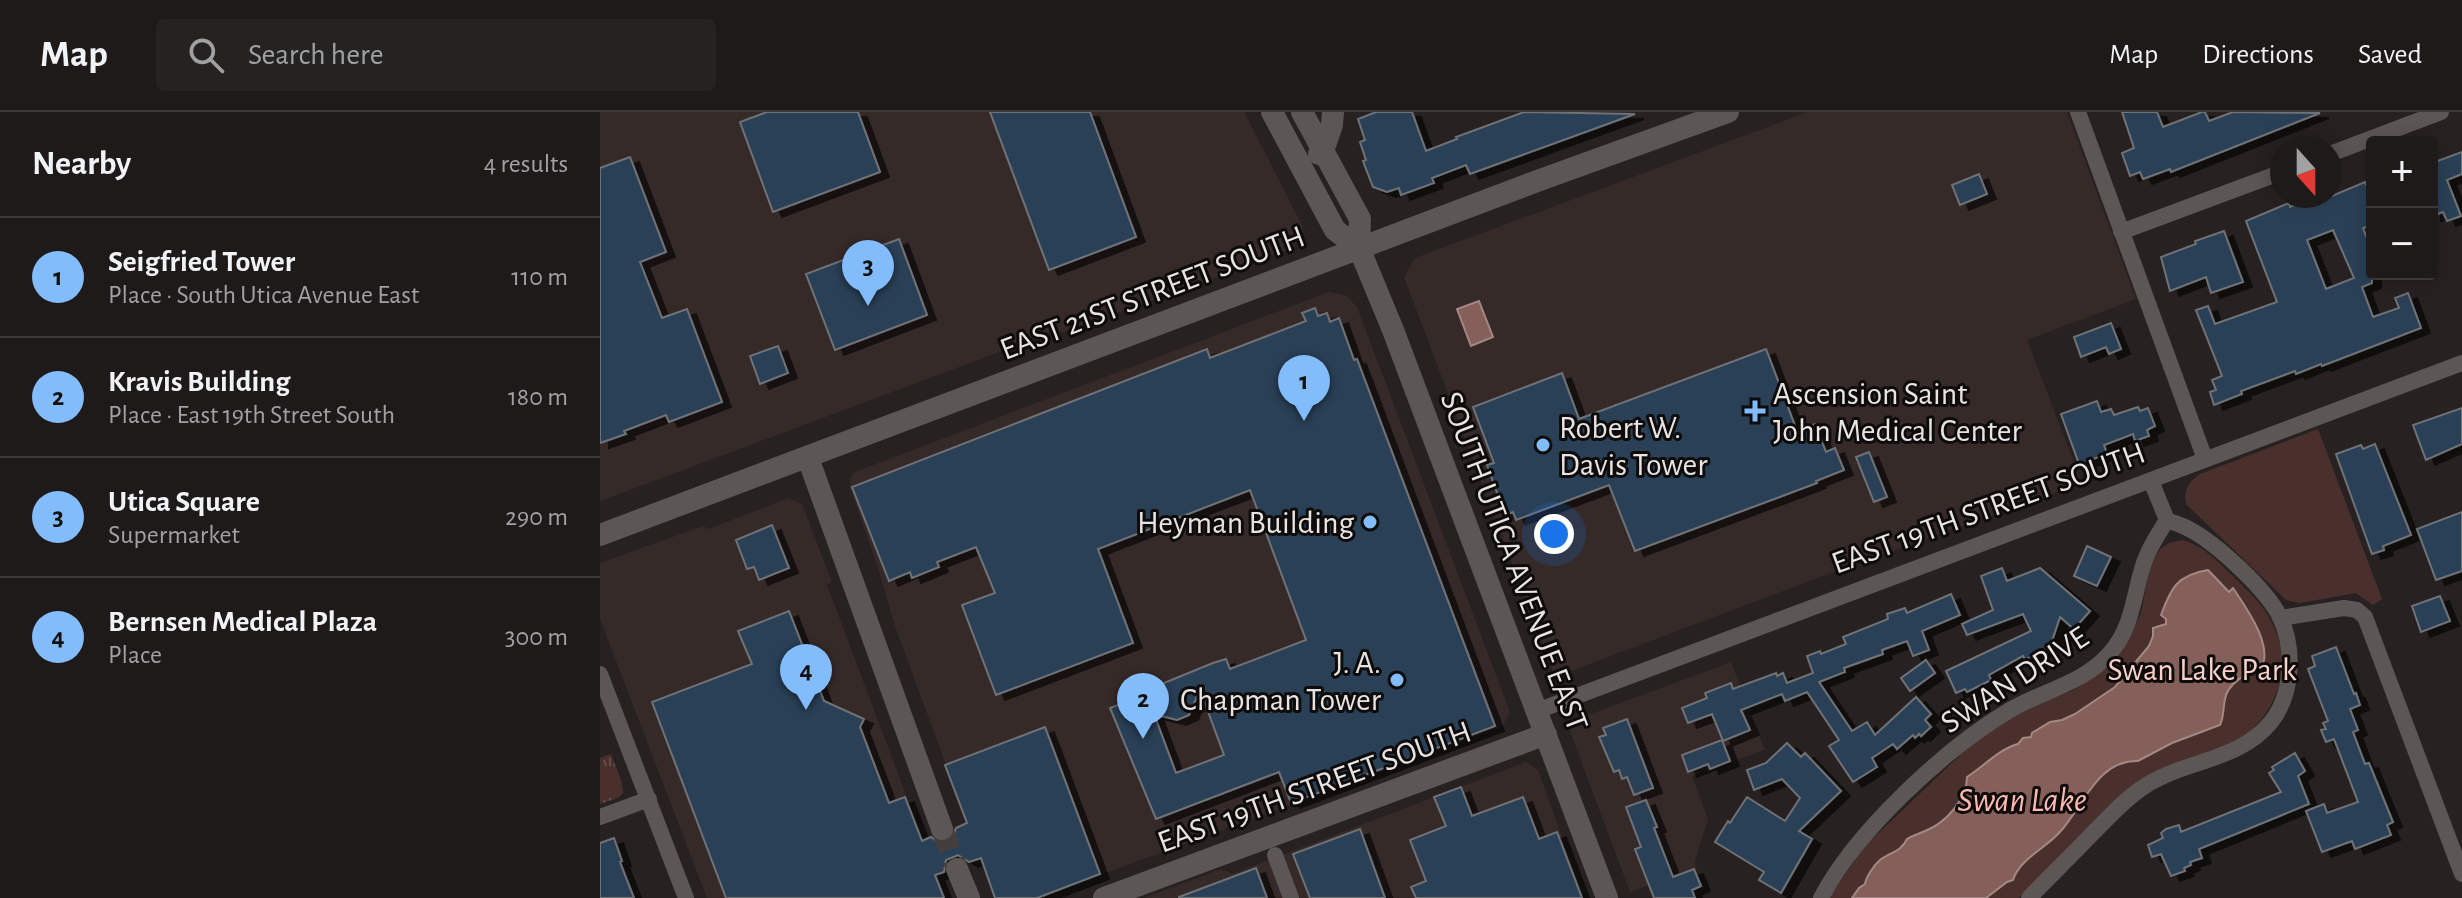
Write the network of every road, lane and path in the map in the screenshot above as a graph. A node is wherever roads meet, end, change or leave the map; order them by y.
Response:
1 (1272, 112) edge
2 (1302, 112) edge
3 (1333, 112) edge
4 (1728, 112) edge
5 (2078, 112) edge
6 (2441, 112) edge
7 (2342, 149) edge
8 (1323, 151) junction
9 (1300, 165) junction
10 (2270, 176) edge
11 (2121, 232) junction
12 (1359, 248) junction
13 (2462, 363) edge
14 (808, 458) junction
15 (2205, 459) junction
16 (2151, 481) junction
17 (2167, 520) junction
18 (600, 535) edge
19 (2280, 618) junction
20 (600, 674) edge
21 (1537, 711) junction
22 (1546, 734) junction
23 (649, 799) junction
24 (600, 817) edge
25 (942, 829) tunnel mouth
26 (1275, 855) dead end
27 (957, 869) tunnel mouth
28 (2462, 874) edge
29 (686, 898) edge
30 (969, 898) edge
31 (1104, 898) edge
32 (1291, 898) edge
33 (1607, 898) edge
34 (1821, 898) edge
35 (2029, 898) edge

1 - 9 main road, SOUTH UTICA AVENUE EAST
2 - 8 main road, SOUTH UTICA AVENUE EAST
3 - 8 main road
4 - 12 main road, EAST 21ST STREET SOUTH
5 - 11 street
6 - 7 street
8 - 9 main road
8 - 12 main road, SOUTH UTICA AVENUE EAST
9 - 12 main road, SOUTH UTICA AVENUE EAST
10 - 11 street
11 - 15 street
12 - 14 main road, EAST 21ST STREET SOUTH
12 - 21 main road, SOUTH UTICA AVENUE EAST
13 - 15 street, EAST 19TH STREET SOUTH
14 - 18 main road, EAST 21ST STREET SOUTH
14 - 25 main road
15 - 16 street, EAST 19TH STREET SOUTH
16 - 17 street
16 - 21 street, EAST 19TH STREET SOUTH
17 - 19 street
17 - 34 street, SWAN DRIVE
19 - 28 street
19 - 35 street
20 - 23 street
21 - 22 main road, SOUTH UTICA AVENUE EAST
22 - 31 main road, EAST 19TH STREET SOUTH
22 - 33 main road, SOUTH UTICA AVENUE EAST
23 - 24 street
23 - 29 street
26 - 32 street
27 - 30 main road

